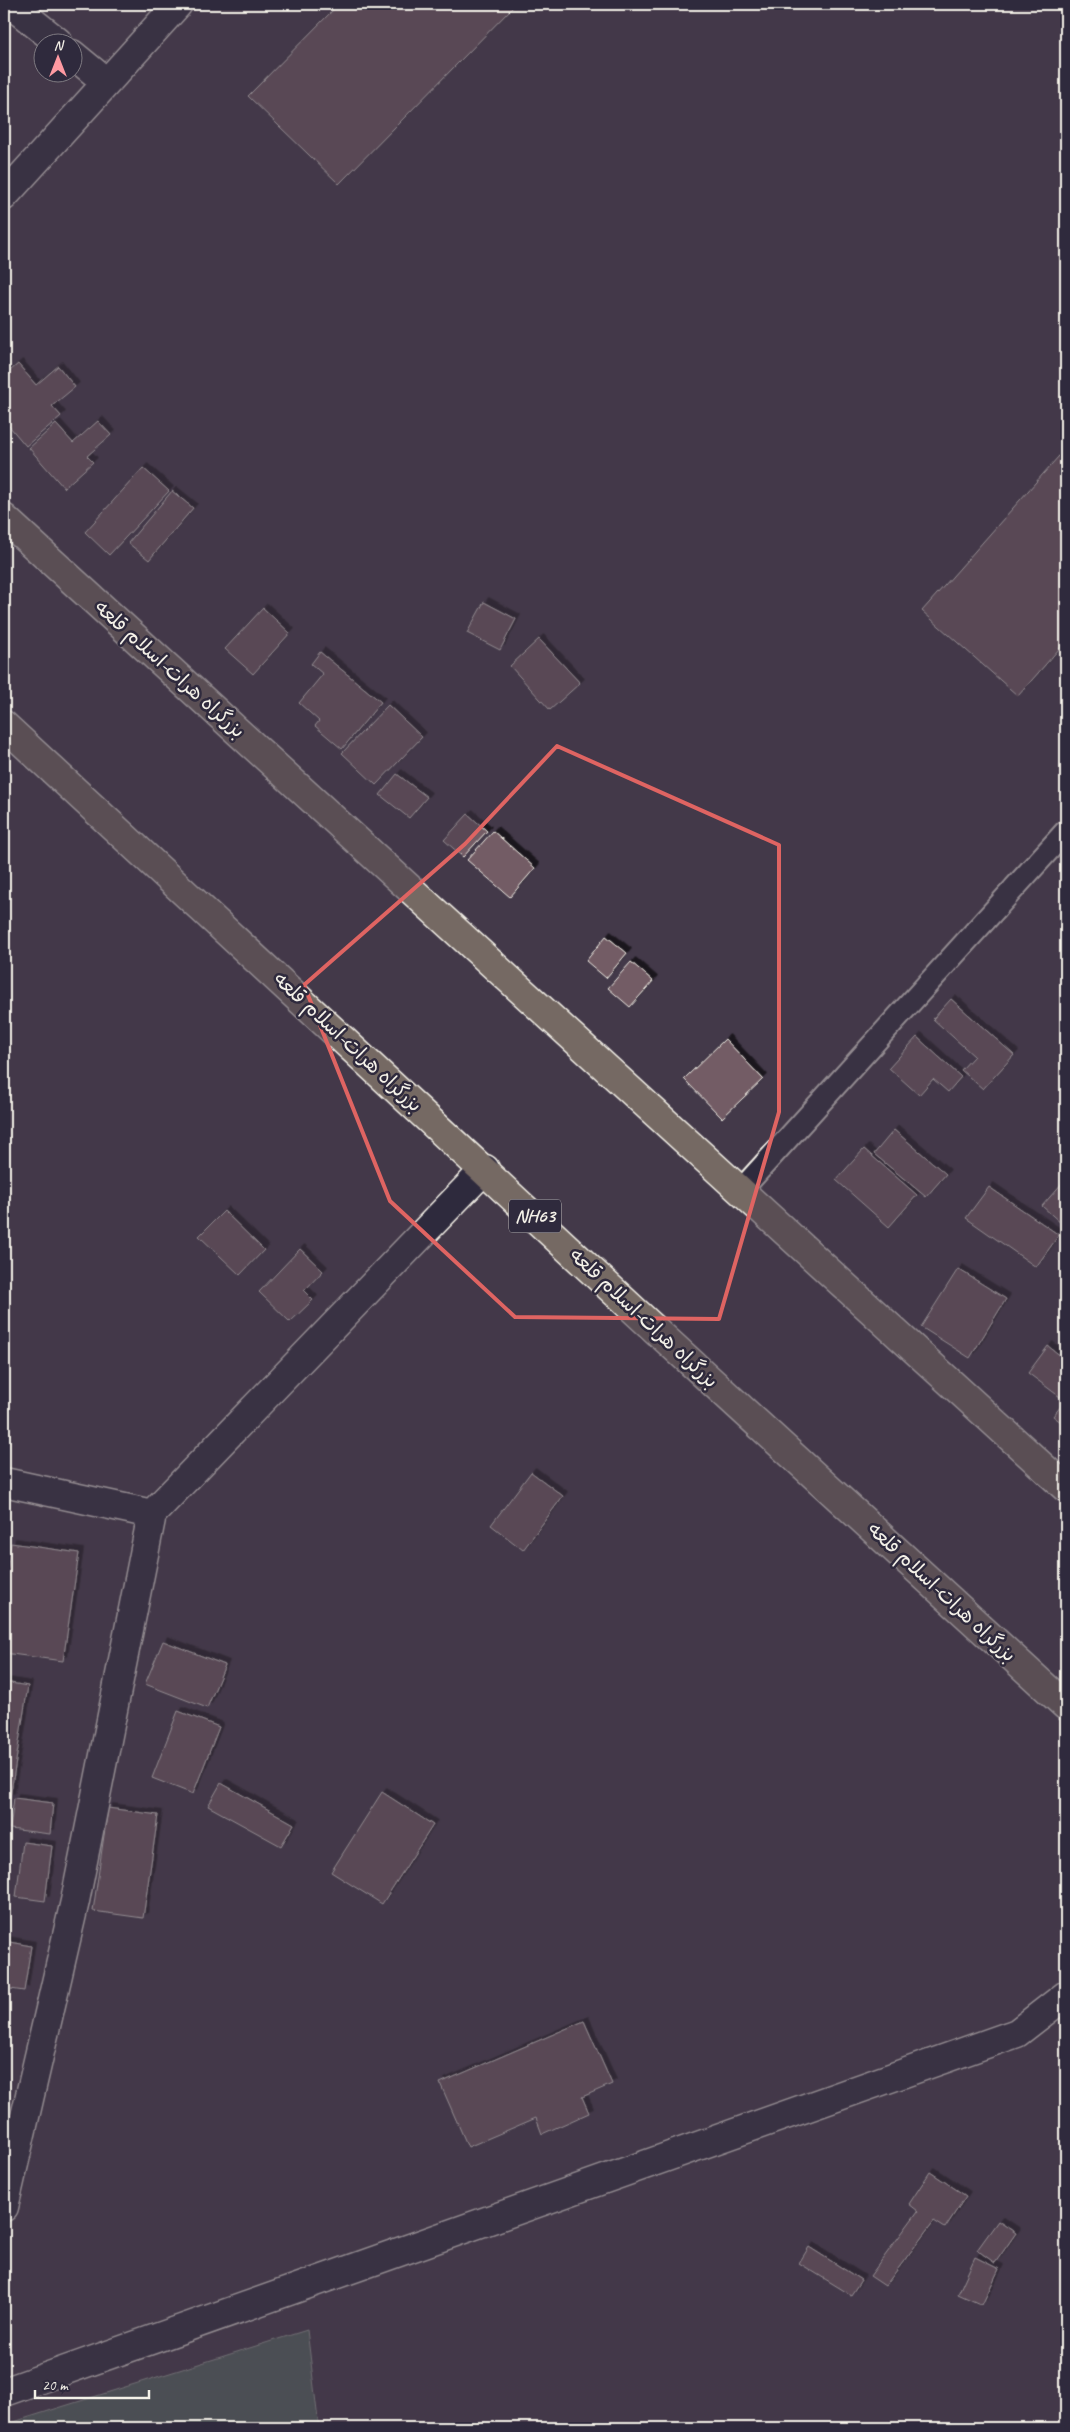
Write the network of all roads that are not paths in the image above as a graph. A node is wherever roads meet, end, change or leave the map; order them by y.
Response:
1 (178, 4) edge
2 (13, 5) edge
3 (46, 32) edge
4 (82, 62) edge
5 (106, 82) junction
6 (4, 196) edge
7 (4, 518) edge
8 (4, 725) edge
9 (1066, 831) edge
10 (485, 1170) junction
11 (741, 1190) junction
12 (4, 1482) edge
13 (1066, 1488) edge
14 (152, 1514) junction
15 (1066, 1706) edge
16 (1066, 1995) edge
17 (4, 2207) edge
18 (4, 2392) edge

1 - 5 street
2 - 3 street
4 - 5 street
5 - 6 street
7 - 11 highway, بزرگراه هرات-اسلام قلعه
8 - 10 highway, بزرگراه هرات-اسلام قلعه / NH63
9 - 11 lane
10 - 14 street
10 - 15 highway, بزرگراه هرات-اسلام قلعه / NH63
11 - 13 highway, بزرگراه هرات-اسلام قلعه
12 - 14 street
14 - 17 street
16 - 18 street

